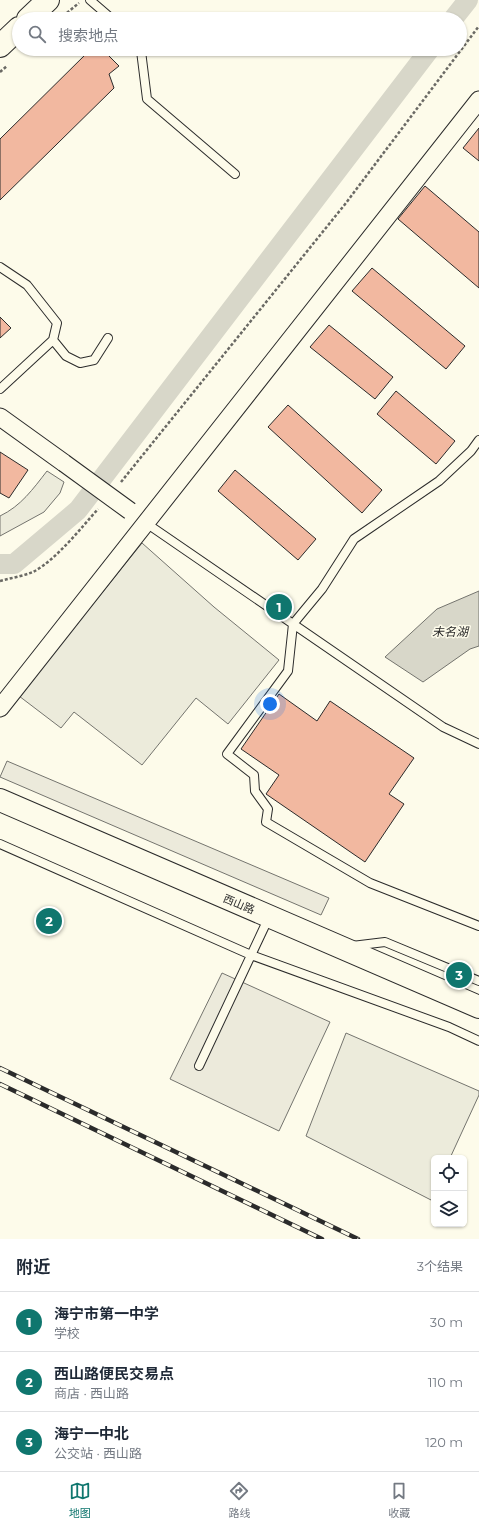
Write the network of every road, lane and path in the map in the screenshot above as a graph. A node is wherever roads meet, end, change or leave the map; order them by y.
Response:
1 (48, 0) edge
2 (82, 0) edge
3 (90, 0) edge
4 (35, 12) edge
5 (67, 12) edge
6 (104, 12) edge
7 (479, 26) edge
8 (12, 35) edge
9 (467, 42) edge
10 (0, 46) edge
11 (142, 56) edge
12 (456, 56) edge
13 (479, 100) edge
14 (235, 174) dead end
15 (0, 267) edge
16 (108, 338) dead end
17 (53, 340) junction
18 (0, 389) edge
19 (0, 417) edge
20 (479, 440) edge
21 (120, 484) dead end
22 (100, 506) dead end
23 (146, 523) junction
24 (0, 581) edge
25 (293, 624) junction
26 (0, 708) edge
27 (479, 744) edge
28 (0, 800) edge
29 (0, 844) edge
30 (270, 917) junction
31 (479, 926) edge
32 (339, 947) junction
33 (251, 955) junction
34 (479, 981) edge
35 (479, 1007) edge
36 (479, 1041) edge
37 (198, 1066) dead end

1 - 4 main road
2 - 5 path
3 - 6 lane
7 - 9 path
8 - 10 main road
11 - 14 lane
12 - 21 path
13 - 23 street
15 - 17 lane
16 - 17 lane
17 - 18 lane
19 - 23 street, bridge
20 - 25 lane
22 - 24 path
23 - 25 lane
23 - 26 street
25 - 27 lane
25 - 31 lane
28 - 30 main road, 西山路
29 - 33 lane
30 - 32 main road, 西山路
30 - 33 lane
32 - 34 lane
32 - 35 main road, 西山路
33 - 36 lane
33 - 37 lane

